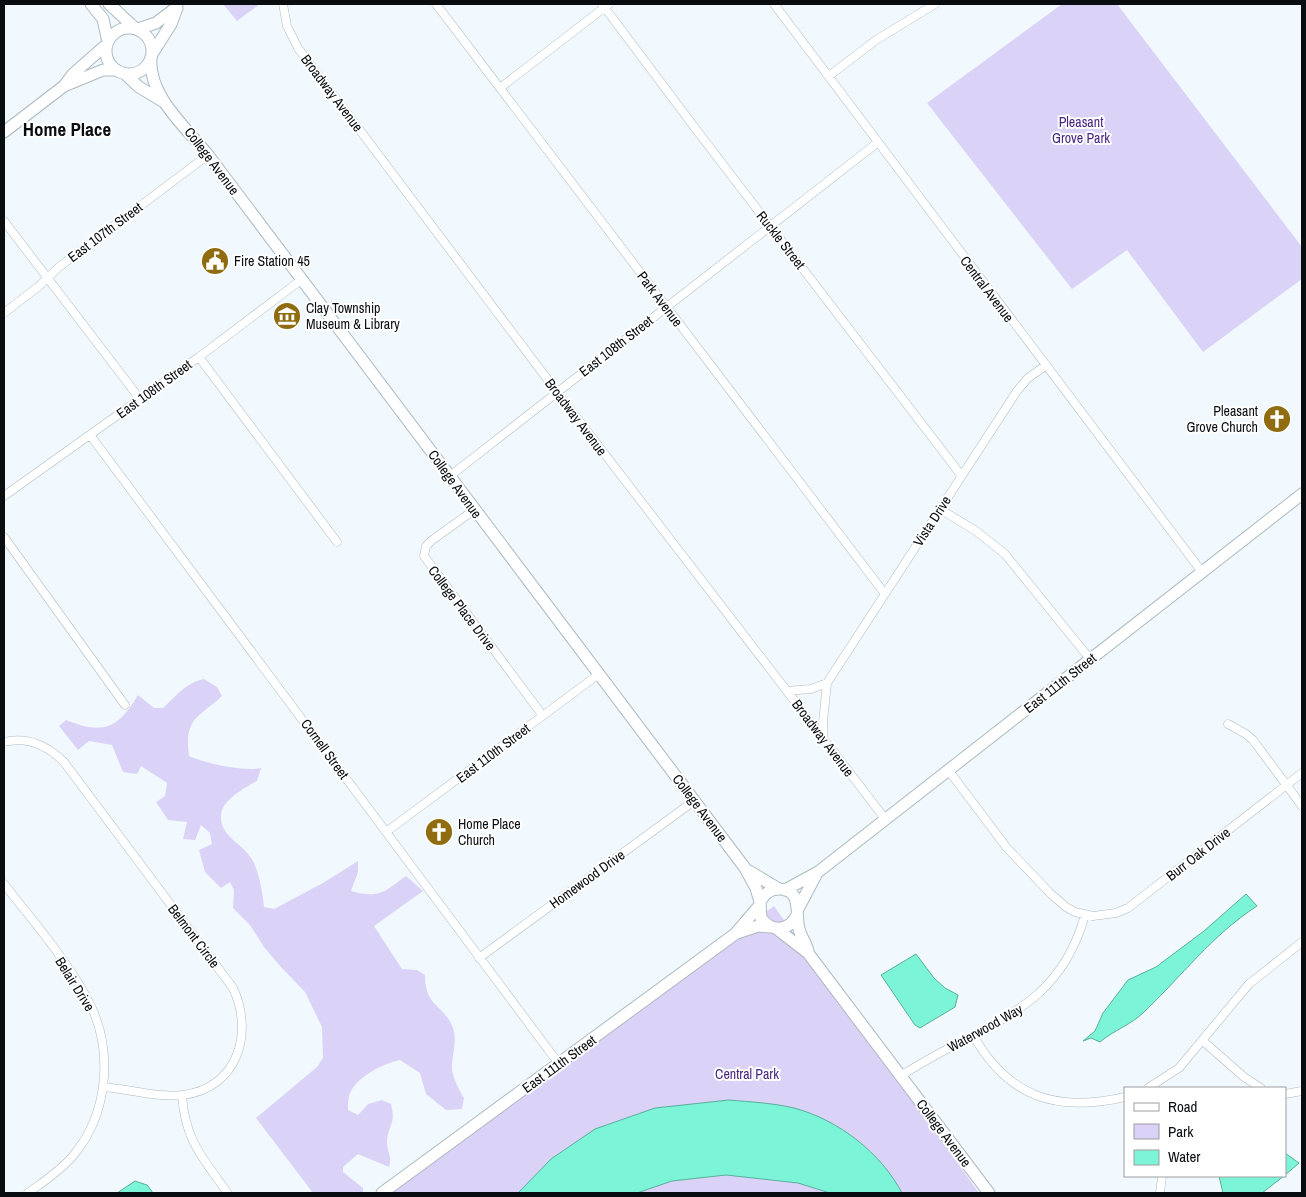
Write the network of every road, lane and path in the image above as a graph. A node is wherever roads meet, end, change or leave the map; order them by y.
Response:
1 (91, 4) edge
2 (109, 4) edge
3 (283, 4) edge
4 (436, 4) edge
5 (774, 4) edge
6 (606, 5) edge
7 (931, 5) edge
8 (179, 6) edge
9 (137, 29) junction
10 (107, 43) junction
11 (152, 56) junction
12 (120, 72) junction
13 (829, 76) junction
14 (64, 86) junction
15 (500, 88) junction
16 (164, 102) junction
17 (4, 132) edge
18 (877, 143) junction
19 (208, 154) junction
20 (4, 220) edge
21 (770, 226) junction
22 (46, 277) junction
23 (301, 280) junction
24 (666, 307) junction
25 (4, 313) edge
26 (199, 357) junction
27 (1045, 366) junction
28 (556, 392) junction
29 (140, 399) junction
30 (90, 435) junction
31 (962, 475) junction
32 (450, 476) junction
33 (1302, 494) edge
34 (4, 496) edge
35 (940, 509) junction
36 (474, 510) junction
37 (4, 537) edge
38 (337, 542) dead end
39 (1202, 572) junction
40 (885, 594) junction
41 (1090, 659) junction
42 (599, 674) junction
43 (827, 683) junction
44 (787, 691) junction
45 (125, 704) dead end
46 (543, 716) junction
47 (1228, 724) dead end
48 (824, 738) junction
49 (4, 742) edge
50 (949, 771) junction
51 (1302, 773) edge
52 (1287, 785) junction
53 (694, 800) junction
54 (1302, 806) edge
55 (886, 820) junction
56 (386, 832) junction
57 (745, 868) junction
58 (818, 872) junction
59 (4, 884) edge
60 (782, 889) junction
61 (759, 904) junction
62 (798, 912) junction
63 (1085, 915) junction
64 (773, 928) junction
65 (735, 934) junction
66 (1302, 942) edge
67 (808, 953) junction
68 (479, 958) junction
69 (973, 1036) junction
70 (1202, 1042) junction
71 (559, 1064) junction
72 (900, 1076) junction
73 (103, 1087) junction
74 (1150, 1087) edge
75 (1260, 1087) edge
76 (1302, 1091) edge
77 (1286, 1094) edge
78 (182, 1095) junction
79 (1124, 1097) edge
80 (1162, 1177) edge
81 (227, 1192) edge
82 (28, 1193) edge
83 (382, 1193) edge
84 (989, 1193) edge
85 (1160, 1193) edge

1 - 10 main road
2 - 9 main road
3 - 28 street, Broadway Avenue
4 - 15 street, Park Avenue
5 - 13 street, Central Avenue
6 - 15 street
6 - 21 street, Ruckle Street
7 - 13 street
8 - 9 main road
8 - 11 main road
9 - 10 main road
9 - 11 main road
10 - 12 main road
10 - 14 main road
11 - 12 main road
11 - 16 main road, College Avenue
12 - 14 main road
12 - 16 main road, College Avenue
13 - 18 street, Central Avenue
14 - 17 main road
15 - 24 street, Park Avenue
16 - 19 main road, College Avenue
18 - 21 street, East 108th Street
18 - 27 street, Central Avenue
19 - 22 street, East 107th Street
19 - 23 main road, College Avenue
20 - 22 street
21 - 24 street, East 108th Street
21 - 31 street, Ruckle Street
22 - 25 street, East 107th Street
22 - 29 street
23 - 26 street, East 108th Street
23 - 32 main road, College Avenue
24 - 28 street, East 108th Street
24 - 40 street, Park Avenue
26 - 29 street, East 108th Street
26 - 38 street
27 - 31 street, Vista Drive
27 - 39 street, Central Avenue
28 - 32 street, East 108th Street
28 - 44 street, Broadway Avenue
29 - 30 street, East 108th Street
30 - 34 street, East 108th Street
30 - 56 street, Cornell Street
31 - 35 street, Vista Drive
32 - 36 main road, College Avenue
33 - 39 main road, East 111th Street
35 - 40 street, Vista Drive
35 - 41 street
36 - 42 main road, College Avenue
36 - 46 street, College Place Drive
37 - 45 street
39 - 41 main road, East 111th Street
40 - 43 street, Vista Drive
41 - 50 main road, East 111th Street
42 - 46 street, East 110th Street
42 - 53 main road, College Avenue
43 - 44 street
43 - 48 street, Vista Drive
44 - 48 street, Broadway Avenue
46 - 56 street, East 110th Street
47 - 52 street
48 - 55 street, Broadway Avenue
49 - 78 street, Belmont Circle
50 - 55 main road, East 111th Street
50 - 63 street
51 - 52 street, Burr Oak Drive
52 - 54 street
52 - 63 street, Burr Oak Drive
53 - 57 main road, College Avenue
53 - 68 street, Homewood Drive
55 - 58 main road, East 111th Street
56 - 68 street, Cornell Street
57 - 60 main road, College Avenue
57 - 61 main road, College Avenue
58 - 60 main road, East 111th Street
58 - 62 main road, East 111th Street
59 - 73 street, Belair Drive
60 - 61 main road
60 - 62 main road
61 - 64 main road
61 - 65 main road, East 111th Street
62 - 64 main road
62 - 67 main road, College Avenue
63 - 69 street, Waterwood Way
64 - 65 main road, East 111th Street
64 - 67 main road, College Avenue
65 - 71 main road, East 111th Street
66 - 70 street
67 - 72 main road, College Avenue
68 - 71 street, Cornell Street
69 - 72 street, Waterwood Way
69 - 79 street
70 - 74 street
70 - 75 street
71 - 83 main road, East 111th Street
72 - 84 main road, College Avenue
73 - 78 street, Belmont Circle
73 - 82 street, Belair Drive
76 - 77 street
78 - 81 street
80 - 85 street

